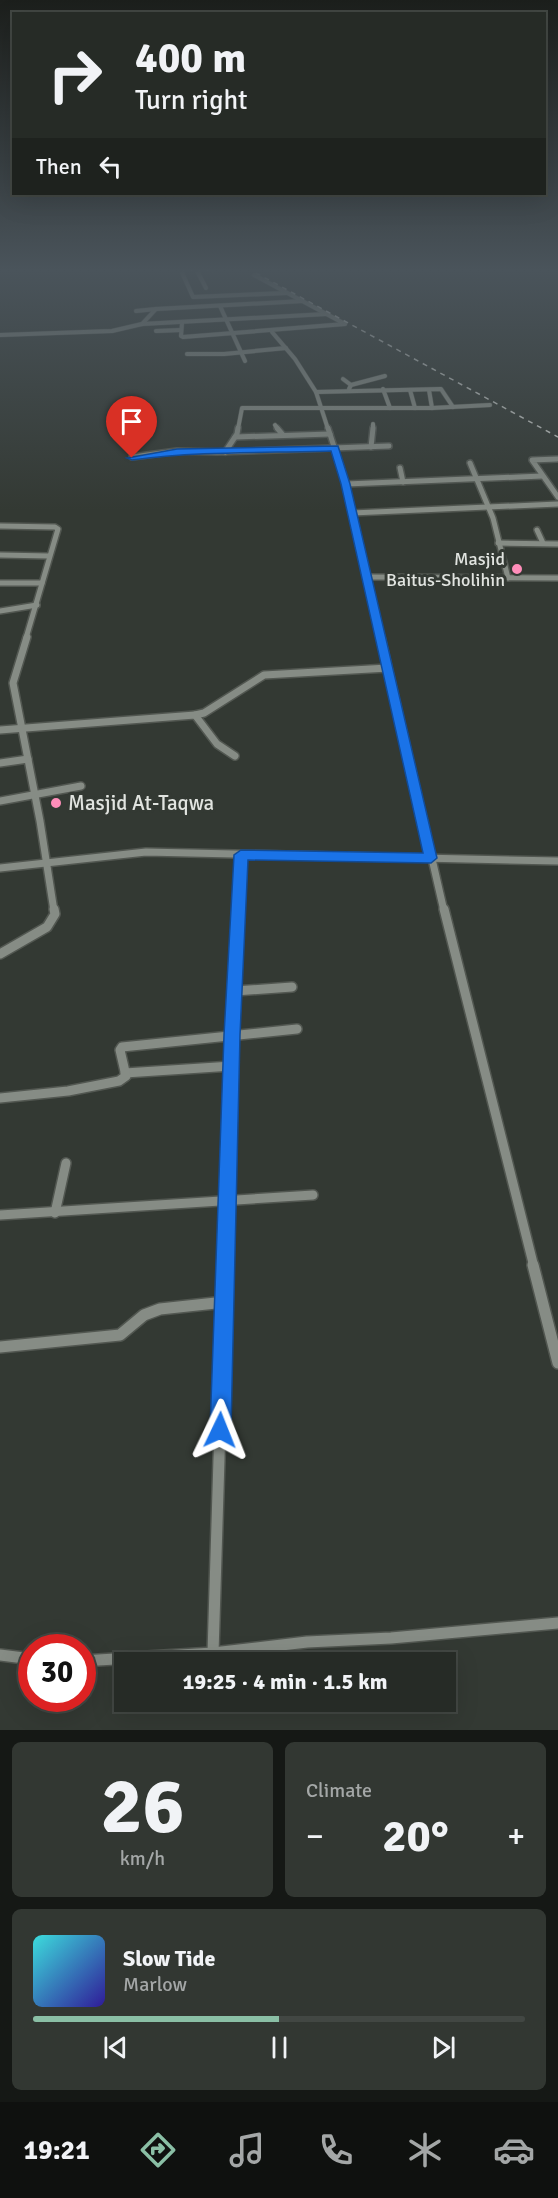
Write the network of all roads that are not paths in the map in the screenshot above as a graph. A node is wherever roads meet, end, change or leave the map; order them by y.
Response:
1 (286, 348) edge
2 (239, 349) edge
3 (279, 349) edge
4 (241, 353) junction
5 (187, 354) dead end
6 (245, 362) dead end
7 (385, 376) dead end
8 (344, 379) dead end
9 (350, 387) junction
10 (383, 389) junction
11 (410, 390) junction
12 (429, 390) junction
13 (316, 392) junction
14 (490, 405) dead end
15 (321, 406) junction
16 (453, 407) junction
17 (390, 408) junction
18 (415, 408) junction
19 (432, 408) junction
20 (275, 424) dead end
21 (373, 424) dead end
22 (330, 434) junction
23 (283, 435) junction
24 (235, 437) junction
25 (273, 443) dead end
26 (389, 446) dead end
27 (371, 447) junction
28 (335, 448) junction
29 (274, 450) junction
30 (225, 452) junction
31 (132, 458) dead end
32 (557, 459) edge
33 (470, 463) dead end
34 (400, 468) dead end
35 (542, 476) junction
36 (476, 479) junction
37 (404, 482) junction
38 (346, 484) junction
39 (558, 497) edge
40 (558, 504) edge
41 (487, 507) junction
42 (352, 513) junction
43 (0, 526) edge
44 (537, 530) dead end
45 (498, 543) junction
46 (543, 543) junction
47 (558, 544) edge
48 (0, 555) edge
49 (49, 556) junction
50 (367, 577) junction
51 (508, 578) junction
52 (558, 578) edge
53 (0, 583) edge
54 (42, 583) junction
55 (37, 605) junction
56 (0, 610) edge
57 (388, 668) junction
58 (195, 715) junction
59 (22, 727) junction
60 (0, 730) edge
61 (235, 756) dead end
62 (28, 759) junction
63 (0, 763) edge
64 (81, 786) dead end
65 (35, 794) junction
66 (0, 801) edge
67 (241, 855) junction
68 (431, 858) junction
69 (46, 861) junction
70 (558, 861) edge
71 (0, 868) edge
72 (0, 954) edge
73 (292, 987) dead end
74 (235, 991) junction
75 (297, 1029) dead end
76 (232, 1035) junction
77 (232, 1066) junction
78 (125, 1073) junction
79 (0, 1098) edge
80 (66, 1163) dead end
81 (313, 1195) dead end
82 (229, 1199) junction
83 (55, 1213) junction
84 (0, 1215) edge
85 (225, 1302) junction
86 (0, 1347) edge
87 (558, 1363) edge
88 (558, 1623) edge
89 (213, 1652) edge
90 (222, 1652) edge
91 (0, 1655) edge
92 (18, 1657) edge
93 (114, 1659) edge
94 (96, 1660) edge

1 - 13 street
2 - 4 street
3 - 4 street
4 - 5 street
4 - 6 street
7 - 9 street
8 - 9 street
9 - 10 street
9 - 13 street
10 - 11 street
10 - 17 street
11 - 12 street
11 - 18 street
12 - 16 street
12 - 19 street
13 - 15 street
14 - 16 street
15 - 17 street
15 - 22 street
15 - 24 street
16 - 19 street
17 - 18 street
18 - 19 street
20 - 23 street
21 - 27 street
22 - 23 street
22 - 28 street
23 - 24 street
24 - 30 street
25 - 29 street
26 - 27 street
27 - 28 street
28 - 29 street
28 - 38 street
29 - 30 street
30 - 31 street
32 - 35 street
33 - 36 street
34 - 37 street
35 - 36 street
35 - 39 street
36 - 37 street
36 - 41 street
37 - 38 street
38 - 42 street
40 - 41 street
41 - 42 street
41 - 45 street
42 - 50 street
43 - 49 street
44 - 46 street
45 - 46 street
45 - 51 street
46 - 47 street
48 - 49 street
49 - 54 street
50 - 51 street
50 - 57 street
51 - 52 street
53 - 54 street
54 - 55 street
55 - 56 street
55 - 59 street
57 - 58 street
57 - 68 street
58 - 59 street
58 - 61 street
59 - 60 street
59 - 62 street
62 - 63 street
62 - 65 street
64 - 65 street
65 - 66 street
65 - 69 street
67 - 68 street
67 - 69 street
67 - 74 street
68 - 70 street
68 - 87 street
69 - 71 street
69 - 72 street
73 - 74 street
74 - 76 street
75 - 76 street
76 - 77 street
76 - 78 street
77 - 78 street
77 - 82 street
78 - 79 street
80 - 83 street
81 - 82 street
82 - 83 street
82 - 85 street
83 - 84 street
85 - 86 street
85 - 89 street
88 - 90 street
91 - 92 street
93 - 94 street

